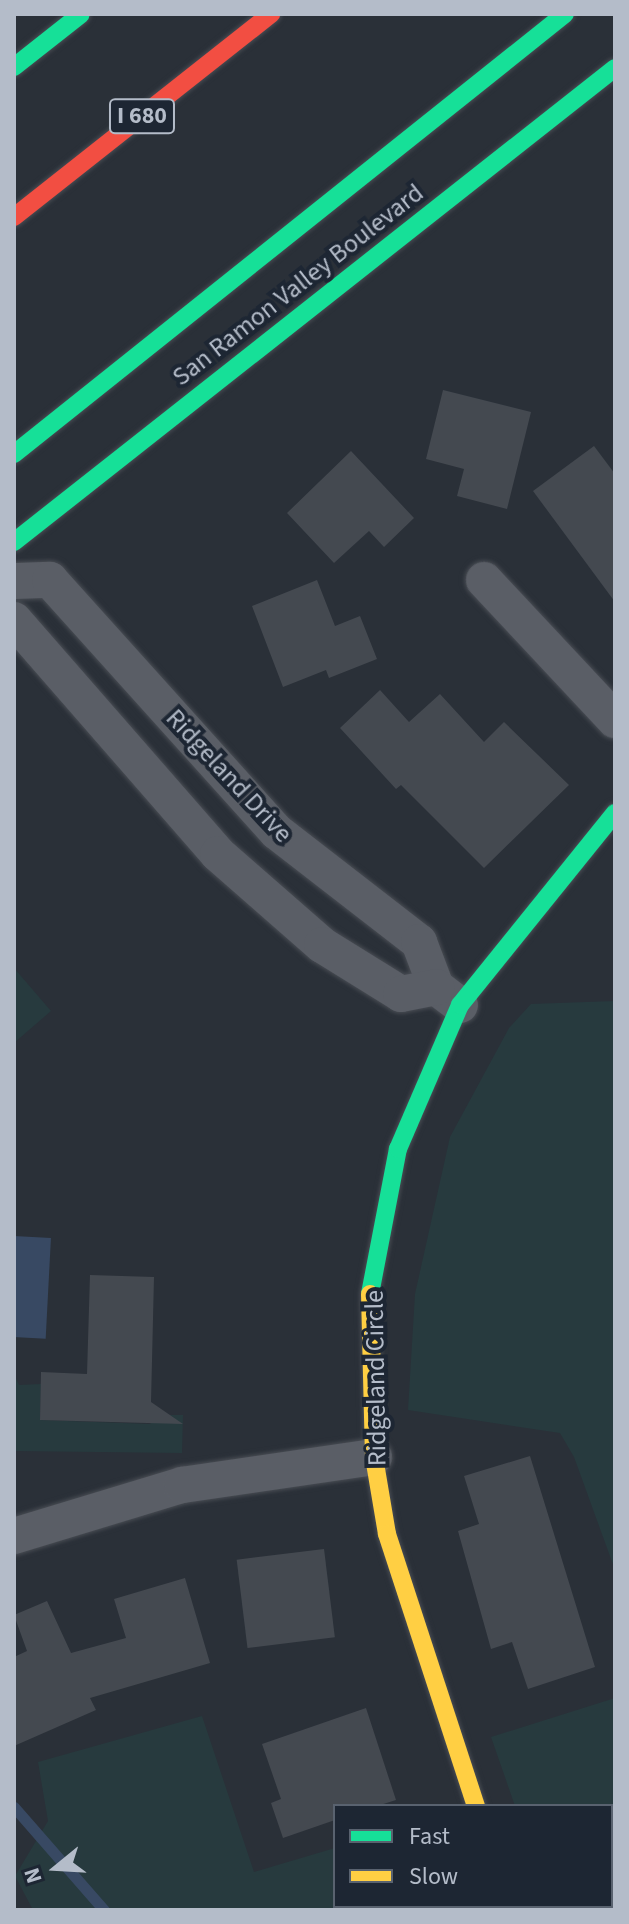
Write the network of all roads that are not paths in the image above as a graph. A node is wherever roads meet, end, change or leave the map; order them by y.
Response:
1 (81, 14) edge
2 (271, 14) edge
3 (565, 14) edge
4 (14, 67) edge
5 (615, 68) edge
6 (14, 217) edge
7 (14, 454) edge
8 (14, 542) edge
9 (484, 580) dead end
10 (14, 582) edge
11 (14, 620) edge
12 (615, 720) edge
13 (615, 813) edge
14 (448, 996) junction
15 (374, 1457) junction
16 (14, 1536) edge
17 (475, 1804) edge

1 - 4 main road
2 - 6 main road, I 680
3 - 7 main road, San Ramon Valley Boulevard
5 - 8 main road, San Ramon Valley Boulevard
9 - 12 street
10 - 14 street, Ridgeland Drive
11 - 14 street
13 - 14 main road, Ridgeland Circle
14 - 15 main road, Ridgeland Circle
15 - 16 street
15 - 17 main road, Ridgeland Circle

